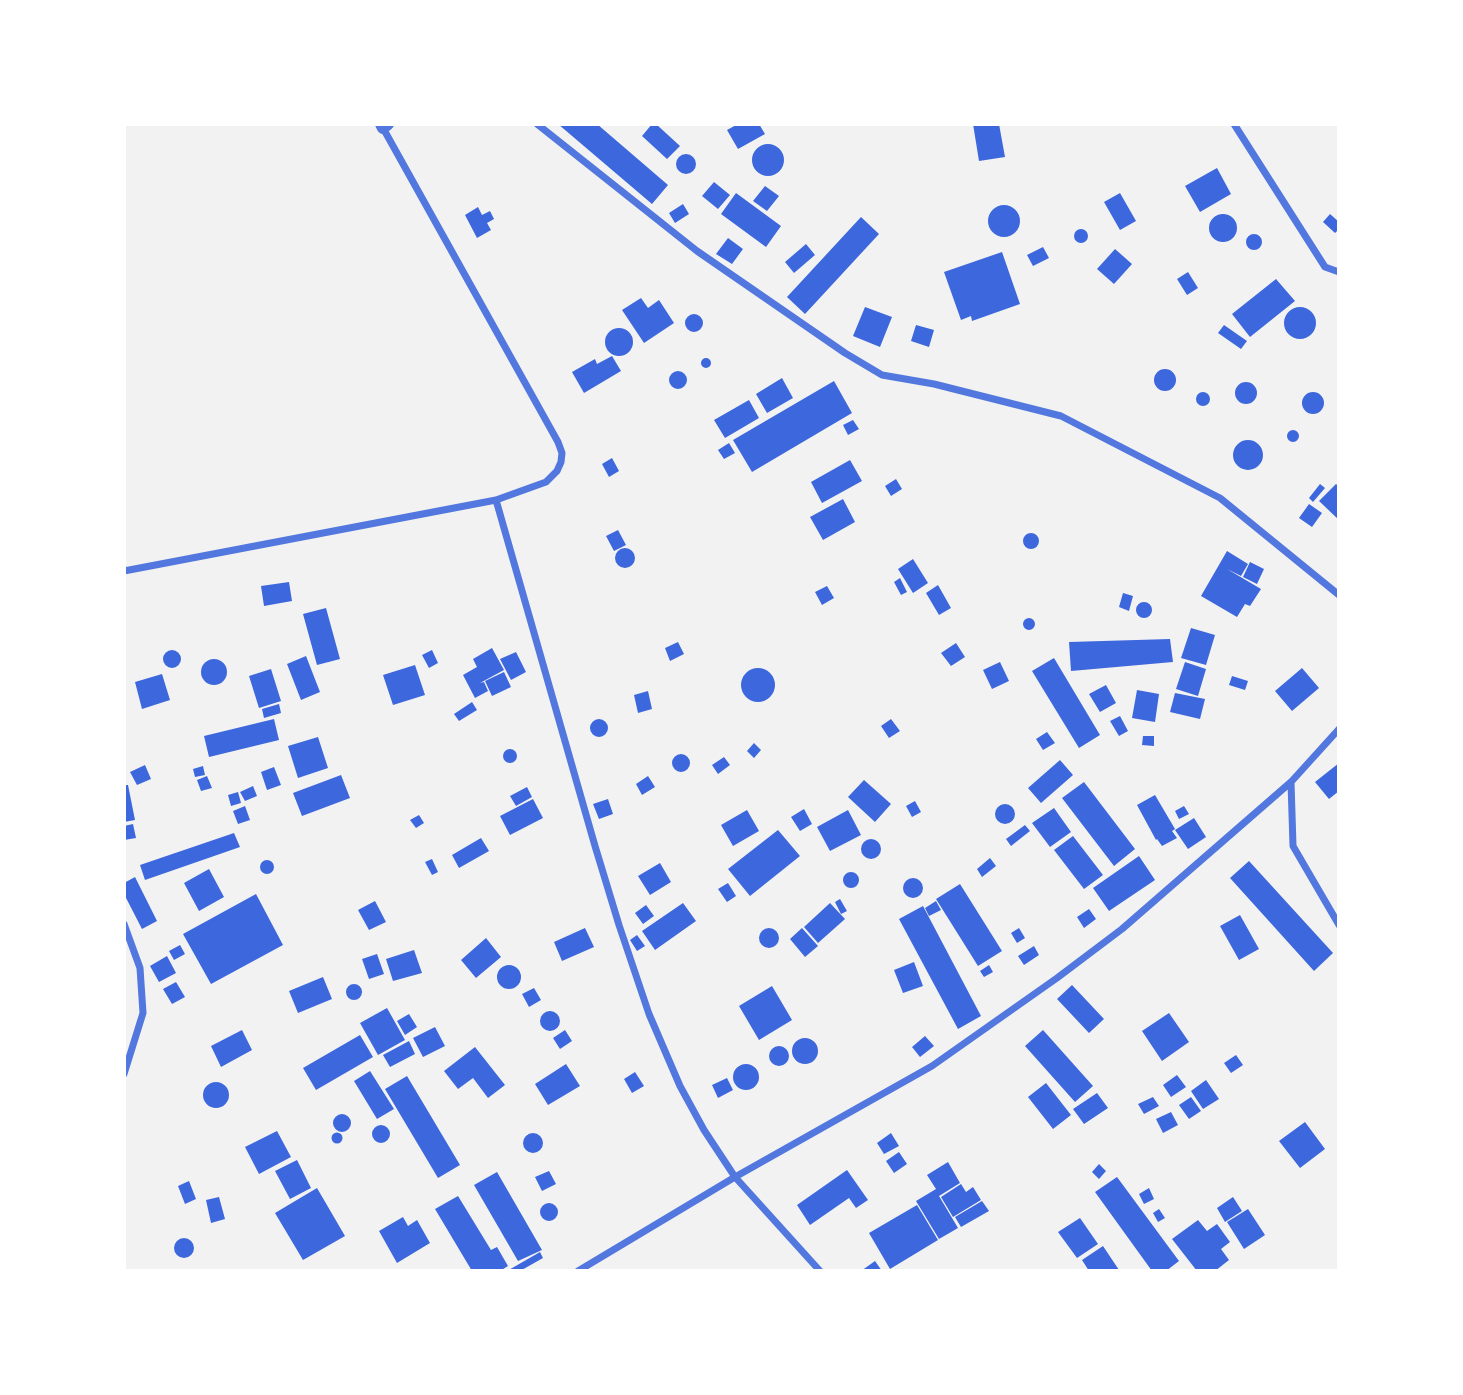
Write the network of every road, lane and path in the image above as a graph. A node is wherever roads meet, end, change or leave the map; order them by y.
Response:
1 (537, 124) edge
2 (1234, 124) edge
3 (384, 125) edge
4 (1339, 272) edge
5 (496, 500) junction
6 (124, 571) edge
7 (1339, 595) edge
8 (1339, 729) edge
9 (1291, 782) junction
10 (124, 924) edge
11 (1339, 925) edge
12 (124, 1074) edge
13 (735, 1177) junction
14 (578, 1271) edge
15 (820, 1271) edge

1 - 7 street
2 - 4 street
3 - 5 street
5 - 6 street
5 - 13 street
8 - 9 street
9 - 11 street
9 - 13 street
10 - 12 street
13 - 14 street
13 - 15 street

